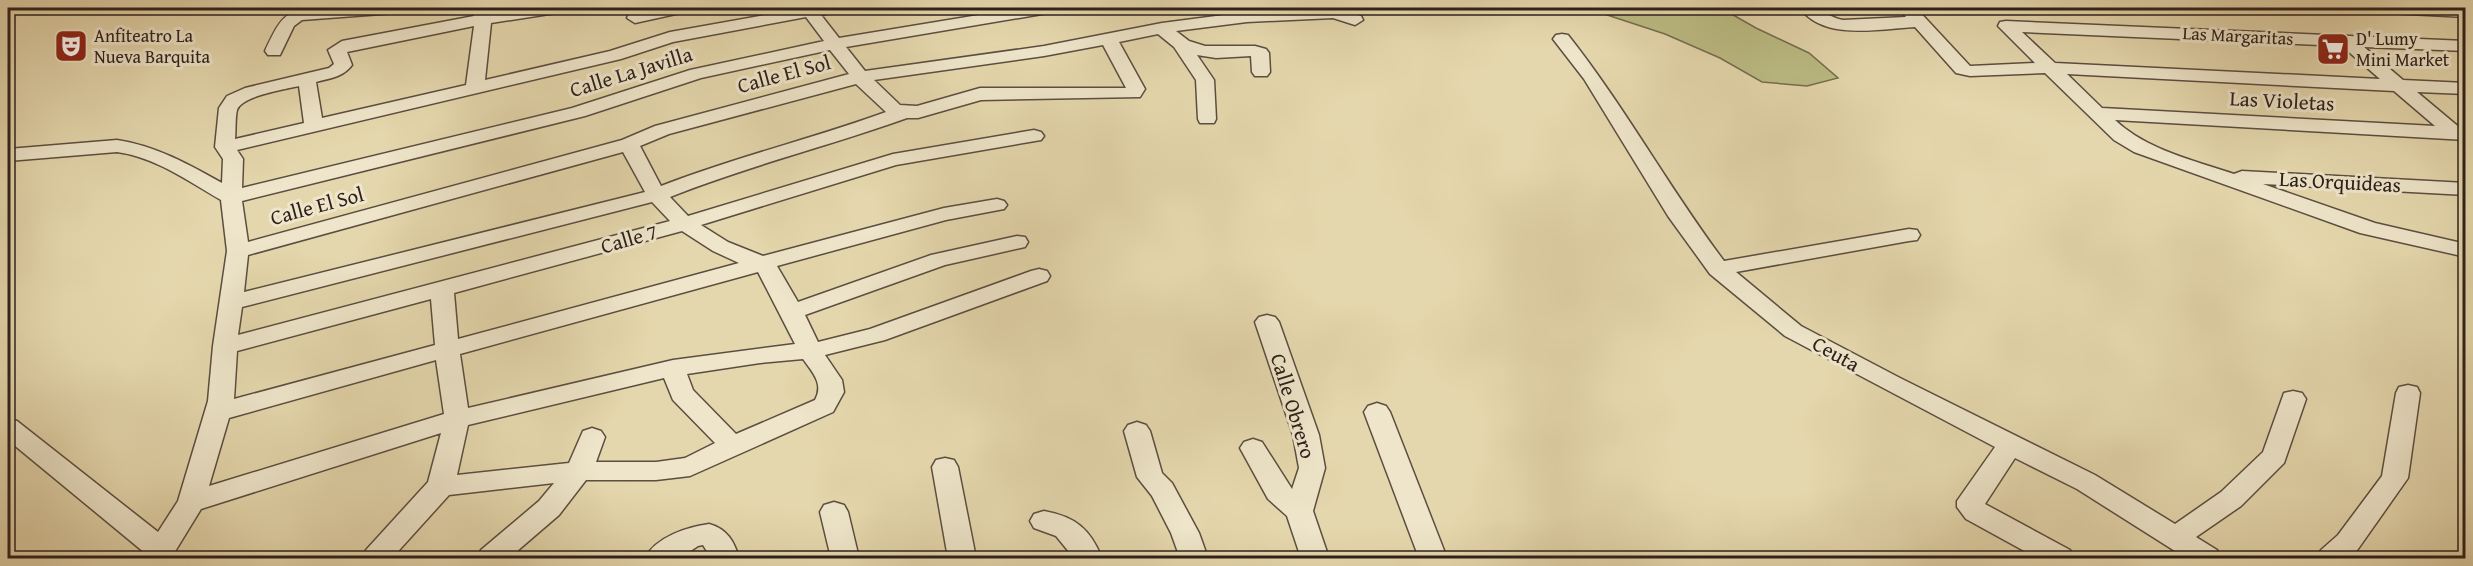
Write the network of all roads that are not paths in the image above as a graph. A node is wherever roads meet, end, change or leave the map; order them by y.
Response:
1 (395, 8) edge
2 (830, 8) edge
3 (1048, 8) edge
4 (1180, 8) edge
5 (1808, 8) edge
6 (1907, 8) edge
7 (2389, 8) edge
8 (2421, 8) edge
9 (556, 9) edge
10 (670, 9) edge
11 (810, 11) junction
12 (2466, 12) edge
13 (481, 13) edge
14 (769, 13) edge
15 (635, 18) dead end
16 (1355, 20) dead end
17 (1920, 22) junction
18 (1191, 24) junction
19 (2328, 26) dead end
20 (1162, 28) junction
21 (1108, 38) junction
22 (1562, 39) dead end
23 (2347, 41) junction
24 (833, 44) junction
25 (2466, 46) edge
26 (1183, 47) junction
27 (274, 51) dead end
28 (2047, 68) junction
29 (1260, 72) dead end
30 (860, 77) junction
31 (307, 79) junction
32 (2398, 85) junction
33 (473, 88) junction
34 (2466, 89) edge
35 (904, 112) junction
36 (2096, 113) junction
37 (1207, 119) dead end
38 (314, 126) junction
39 (2460, 134) edge
40 (1034, 136) dead end
41 (629, 144) junction
42 (225, 147) junction
43 (8, 156) edge
44 (2215, 175) junction
45 (2466, 189) edge
46 (657, 195) junction
47 (231, 197) junction
48 (997, 205) dead end
49 (686, 222) junction
50 (1909, 235) dead end
51 (1017, 242) dead end
52 (2466, 251) edge
53 (238, 252) junction
54 (765, 264) junction
55 (1718, 269) junction
56 (1039, 276) dead end
57 (442, 290) junction
58 (232, 302) junction
59 (792, 312) junction
60 (1267, 322) dead end
61 (225, 346) junction
62 (447, 350) junction
63 (810, 351) junction
64 (673, 368) junction
65 (2408, 393) dead end
66 (2293, 399) dead end
67 (218, 412) junction
68 (1377, 412) dead end
69 (457, 419) junction
70 (8, 427) edge
71 (1137, 431) dead end
72 (592, 437) dead end
73 (2011, 444) junction
74 (732, 446) junction
75 (1253, 448) dead end
76 (945, 467) dead end
77 (579, 471) junction
78 (441, 486) junction
79 (191, 502) junction
80 (1299, 511) junction
81 (834, 512) dead end
82 (1044, 521) dead end
83 (2175, 538) junction
84 (159, 554) edge
85 (376, 558) edge
86 (491, 558) edge
87 (659, 558) edge
88 (725, 558) edge
89 (845, 558) edge
90 (962, 558) edge
91 (1088, 558) edge
92 (1194, 558) edge
93 (1315, 558) edge
94 (1434, 558) edge
95 (2060, 558) edge
96 (2207, 558) edge
97 (2331, 558) edge

1 - 27 street
2 - 11 street
3 - 24 street, Calle La Javilla
4 - 18 street
5 - 17 street
6 - 17 street
7 - 8 street
8 - 12 street
9 - 13 street
10 - 15 street
11 - 14 street
11 - 24 street
13 - 31 street
13 - 33 street
14 - 33 street
16 - 18 street, Calle El Sol
17 - 28 street
18 - 20 street, Calle El Sol
19 - 23 street
20 - 21 street, Calle El Sol
20 - 26 street
21 - 30 street, Calle El Sol
21 - 35 street
22 - 55 street, Ceuta
23 - 25 street, Las Margaritas
23 - 28 street, Las Margaritas
23 - 32 street
24 - 30 street
24 - 47 street, Calle La Javilla
26 - 29 street
26 - 37 street
28 - 32 street
28 - 36 street
30 - 35 street
30 - 41 street, Calle El Sol
31 - 38 street
31 - 42 street
32 - 34 street
32 - 39 street
33 - 38 street
35 - 46 street
36 - 39 street, Las Violetas
36 - 44 street
38 - 42 street
40 - 49 street, Calle 7
41 - 46 street
41 - 53 street, Calle El Sol
42 - 47 street
43 - 47 street
44 - 45 street, Las Orquideas
44 - 52 street
46 - 49 street
46 - 58 street
47 - 53 street
48 - 54 street
49 - 54 street
49 - 57 street, Calle 7
50 - 55 street
51 - 59 street
53 - 58 street
54 - 59 street
54 - 62 street
55 - 73 street, Ceuta
56 - 63 street
57 - 61 street, Calle 7
57 - 62 street
58 - 61 street
59 - 63 street
60 - 80 street, Calle Obrero
61 - 67 street
62 - 67 street
62 - 69 street
63 - 64 street
63 - 74 street
64 - 69 street
64 - 74 street
65 - 97 street
66 - 83 street
67 - 79 street
68 - 94 street
69 - 78 street
69 - 79 street
70 - 84 street
71 - 92 street
72 - 77 street
73 - 83 street, Ceuta
73 - 95 street
74 - 77 street
75 - 80 street
76 - 90 street
77 - 78 street
77 - 86 street
78 - 85 street
79 - 84 street
80 - 93 street
81 - 89 street
82 - 91 street
83 - 96 street, Ceuta
87 - 88 street

